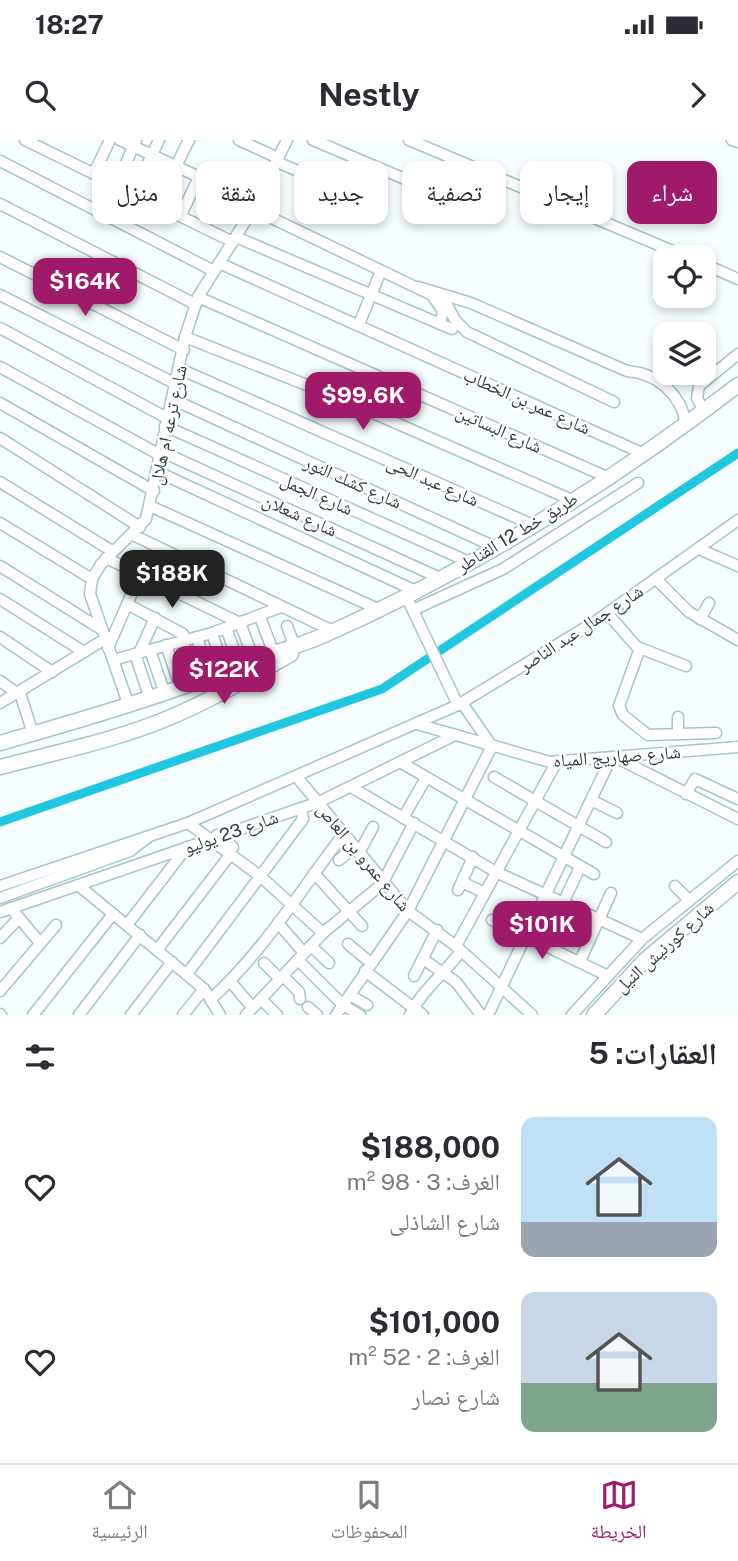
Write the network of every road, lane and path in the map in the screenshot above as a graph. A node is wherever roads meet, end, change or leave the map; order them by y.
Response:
1 (25, 140) edge
2 (120, 140) edge
3 (159, 140) edge
4 (189, 140) edge
5 (239, 140) edge
6 (287, 140) edge
7 (313, 140) edge
8 (409, 140) edge
9 (732, 140) edge
10 (105, 141) edge
11 (134, 142) edge
12 (738, 142) edge
13 (153, 153) junction
14 (277, 160) junction
15 (0, 161) edge
16 (98, 161) edge
17 (126, 161) edge
18 (149, 161) edge
19 (170, 161) edge
20 (178, 161) edge
21 (294, 168) edge
22 (92, 172) edge
23 (402, 178) edge
24 (196, 183) edge
25 (0, 204) edge
26 (182, 213) edge
27 (182, 215) edge
28 (280, 222) edge
29 (244, 224) edge
30 (235, 239) junction
31 (658, 245) edge
32 (0, 257) edge
33 (216, 267) junction
34 (716, 269) edge
35 (382, 271) junction
36 (738, 279) edge
37 (418, 287) junction
38 (441, 292) junction
39 (0, 295) edge
40 (371, 295) junction
41 (196, 301) junction
42 (359, 324) junction
43 (440, 324) junction
44 (0, 328) edge
45 (452, 329) dead end
46 (185, 337) junction
47 (184, 350) junction
48 (738, 354) edge
49 (0, 367) edge
50 (180, 369) junction
51 (176, 384) junction
52 (738, 385) edge
53 (172, 400) junction
54 (614, 402) dead end
55 (0, 403) edge
56 (704, 411) junction
57 (166, 422) junction
58 (686, 424) junction
59 (0, 438) edge
60 (160, 453) junction
61 (644, 454) junction
62 (158, 472) junction
63 (607, 477) junction
64 (0, 482) edge
65 (638, 483) dead end
66 (154, 491) junction
67 (572, 500) junction
68 (150, 506) junction
69 (738, 521) edge
70 (0, 523) edge
71 (533, 525) junction
72 (136, 531) junction
73 (495, 547) junction
74 (699, 549) junction
75 (109, 554) junction
76 (469, 562) junction
77 (0, 566) edge
78 (738, 566) edge
79 (440, 578) junction
80 (92, 579) junction
81 (656, 579) junction
82 (411, 593) junction
83 (0, 599) edge
84 (709, 603) dead end
85 (281, 607) junction
86 (378, 609) junction
87 (412, 610) junction
88 (607, 613) junction
89 (260, 617) junction
90 (155, 618) junction
91 (700, 619) junction
92 (240, 623) junction
93 (287, 626) dead end
94 (226, 628) junction
95 (333, 631) junction
96 (212, 633) junction
97 (0, 637) edge
98 (197, 637) junction
99 (105, 639) junction
100 (184, 640) junction
101 (738, 640) edge
102 (166, 645) junction
103 (640, 648) junction
104 (84, 652) junction
105 (141, 652) junction
106 (284, 652) junction
107 (113, 660) junction
108 (254, 660) junction
109 (240, 666) junction
110 (685, 666) dead end
111 (52, 672) junction
112 (225, 672) junction
113 (203, 680) junction
114 (0, 681) edge
115 (181, 689) junction
116 (18, 692) junction
117 (165, 694) junction
118 (150, 699) junction
119 (0, 703) edge
120 (460, 704) junction
121 (139, 711) junction
122 (678, 717) dead end
123 (417, 724) junction
124 (33, 733) junction
125 (643, 733) junction
126 (716, 733) dead end
127 (678, 734) junction
128 (454, 735) junction
129 (0, 744) edge
130 (491, 746) junction
131 (738, 747) edge
132 (643, 755) junction
133 (614, 758) junction
134 (0, 759) edge
135 (557, 761) junction
136 (400, 762) junction
137 (0, 766) edge
138 (296, 776) junction
139 (494, 777) dead end
140 (426, 778) junction
141 (351, 787) junction
142 (687, 794) junction
143 (738, 799) edge
144 (465, 800) junction
145 (591, 800) junction
146 (535, 801) junction
147 (319, 802) junction
148 (302, 808) junction
149 (617, 813) dead end
150 (738, 819) edge
151 (409, 821) junction
152 (188, 822) junction
153 (373, 827) dead end
154 (580, 827) junction
155 (519, 831) junction
156 (345, 832) junction
157 (150, 835) junction
158 (213, 837) junction
159 (444, 842) junction
160 (606, 842) dead end
161 (187, 846) junction
162 (357, 850) junction
163 (232, 851) junction
164 (473, 857) junction
165 (564, 857) junction
166 (339, 860) dead end
167 (738, 861) edge
168 (580, 867) junction
169 (496, 872) junction
170 (314, 873) junction
171 (594, 874) dead end
172 (260, 876) junction
173 (738, 882) edge
174 (382, 884) junction
175 (78, 885) junction
176 (0, 886) edge
177 (675, 886) dead end
178 (485, 893) junction
179 (611, 893) dead end
180 (738, 894) edge
181 (545, 896) junction
182 (0, 898) edge
183 (688, 899) junction
184 (563, 903) junction
185 (291, 904) junction
186 (12, 908) junction
187 (348, 910) junction
188 (408, 911) junction
189 (0, 912) edge
190 (113, 914) junction
191 (19, 918) junction
192 (492, 920) dead end
193 (600, 920) junction
194 (278, 923) junction
195 (56, 925) dead end
196 (127, 925) junction
197 (362, 926) dead end
198 (437, 930) junction
199 (323, 933) junction
200 (140, 935) junction
201 (525, 936) junction
202 (0, 938) edge
203 (642, 939) junction
204 (40, 943) junction
205 (348, 944) dead end
206 (459, 948) junction
207 (157, 950) junction
208 (305, 953) junction
209 (423, 959) junction
210 (580, 961) junction
211 (172, 962) junction
212 (264, 963) dead end
213 (329, 963) dead end
214 (368, 967) junction
215 (446, 972) junction
216 (187, 974) junction
217 (606, 975) junction
218 (414, 976) dead end
219 (281, 977) junction
220 (230, 981) junction
221 (501, 987) junction
222 (204, 989) junction
223 (0, 991) edge
224 (350, 995) junction
225 (211, 999) junction
226 (261, 999) junction
227 (343, 1005) junction
228 (363, 1010) edge
229 (249, 1011) edge
230 (415, 1013) edge
231 (33, 1015) edge
232 (79, 1015) edge
233 (131, 1015) edge
234 (183, 1015) edge
235 (220, 1015) edge
236 (277, 1015) edge
237 (317, 1015) edge
238 (336, 1015) edge
239 (481, 1015) edge
240 (488, 1015) edge
241 (532, 1015) edge
242 (572, 1015) edge
243 (594, 1015) edge
244 (603, 1015) edge

1 - 22 street
2 - 11 street
3 - 13 street
4 - 20 street
5 - 14 street
6 - 14 street, شارع ترعه ام هلال
7 - 23 street
8 - 31 street
9 - 12 street
10 - 16 street
11 - 13 street
11 - 17 street
13 - 18 street
13 - 19 street
14 - 21 street
15 - 33 street, شارع عمر بن الخطاب
24 - 26 street
25 - 41 street, شارع البساتين
27 - 30 street
28 - 35 street
29 - 30 street, شارع ترعه ام هلال
30 - 33 street, شارع ترعه ام هلال
30 - 40 street
32 - 47 street
33 - 41 street, شارع ترعه ام هلال
33 - 42 street, شارع عمر بن الخطاب
34 - 36 street
35 - 37 street
35 - 40 street
37 - 38 street
37 - 43 street
38 - 54 street
38 - 58 street
39 - 51 street
40 - 42 street
40 - 43 street
41 - 46 street, شارع ترعه ام هلال
41 - 63 street, شارع البساتين
42 - 61 street, شارع عمر بن الخطاب
43 - 45 street
44 - 57 street, شارع الجمل
46 - 47 street, شارع ترعه ام هلال
46 - 67 street
47 - 50 street, شارع ترعه ام هلال
48 - 56 street
49 - 60 street, شارع شعلان
50 - 51 street, شارع ترعه ام هلال
50 - 71 street, شارع عبد الحى
51 - 53 street, شارع ترعه ام هلال
52 - 56 main road, طريق خط 12 القناطر
53 - 57 street, شارع ترعه ام هلال
53 - 73 street, شارع كشك النور
55 - 66 street
56 - 58 main road, طريق خط 12 القناطر
57 - 60 street, شارع ترعه ام هلال
57 - 76 street, شارع الجمل
58 - 61 main road, طريق خط 12 القناطر
59 - 72 street
60 - 62 street, شارع ترعه ام هلال
60 - 79 street, شارع شعلان
61 - 63 main road, طريق خط 12 القناطر
62 - 66 street, شارع ترعه ام هلال
62 - 82 street
63 - 67 main road, طريق خط 12 القناطر
64 - 75 street
65 - 87 street
66 - 68 street, شارع ترعه ام هلال
67 - 71 main road, طريق خط 12 القناطر
68 - 72 street, شارع ترعه ام هلال
68 - 86 street
69 - 74 street, شارع جمال عبد الناصر
70 - 80 street
71 - 73 main road, طريق خط 12 القناطر
72 - 75 street, شارع ترعه ام هلال
72 - 85 street
73 - 76 main road, طريق خط 12 القناطر
74 - 78 street
74 - 81 street, شارع جمال عبد الناصر
75 - 80 street, شارع ترعه ام هلال
75 - 92 street
76 - 79 main road, طريق خط 12 القناطر
77 - 99 street
79 - 82 main road, طريق خط 12 القناطر
80 - 99 street
81 - 88 street, شارع جمال عبد الناصر
81 - 91 street
82 - 86 main road, طريق خط 12 القناطر
82 - 87 street
83 - 104 street
84 - 91 street
85 - 89 street
85 - 95 street
86 - 95 main road, طريق خط 12 القناطر
87 - 120 street
88 - 103 street
88 - 120 street, شارع جمال عبد الناصر
89 - 92 street
89 - 106 street
90 - 99 street
90 - 100 street
90 - 105 street
91 - 101 street
92 - 94 street
92 - 108 street
93 - 106 street
94 - 96 street
94 - 109 street
95 - 106 main road, طريق خط 12 القناطر
96 - 98 street
96 - 112 street
97 - 111 street
98 - 100 street
98 - 113 street
99 - 104 street
99 - 107 street
100 - 102 street
100 - 113 street
102 - 105 street
102 - 115 street
103 - 110 street
103 - 125 street
104 - 111 street
105 - 107 street
105 - 117 street
105 - 118 street
106 - 108 main road, طريق خط 12 القناطر
106 - 121 main road
106 - 137 main road, طريق خط 12 القناطر
107 - 121 street
108 - 109 main road, طريق خط 12 القناطر
109 - 112 main road, طريق خط 12 القناطر
111 - 116 street
112 - 113 main road, طريق خط 12 القناطر
113 - 115 main road, طريق خط 12 القناطر
114 - 116 street
115 - 117 main road, طريق خط 12 القناطر
116 - 119 street
116 - 124 street
117 - 118 main road, طريق خط 12 القناطر
118 - 121 main road, طريق خط 12 القناطر
120 - 123 street, شارع جمال عبد الناصر
120 - 130 street
121 - 124 main road, طريق خط 12 القناطر
121 - 129 main road
121 - 134 main road
122 - 127 street
123 - 128 street, شارع صهاريج المياه
123 - 138 street, شارع 23 يوليو
124 - 129 main road, طريق خط 12 القناطر
125 - 127 street
125 - 132 street
126 - 127 street
128 - 130 street, شارع صهاريج المياه
128 - 136 street, شارع 23 يوليو
130 - 135 street, شارع صهاريج المياه
130 - 144 street
131 - 132 street, شارع صهاريج المياه
132 - 133 street, شارع صهاريج المياه
133 - 135 street, شارع صهاريج المياه
133 - 142 street
133 - 145 street
135 - 146 street
136 - 140 street
136 - 141 street, شارع 23 يوليو
138 - 147 street, شارع عمرو بن العاص
138 - 152 street, شارع 23 يوليو
139 - 146 street
140 - 144 street
140 - 151 street
141 - 147 street, شارع 23 يوليو
141 - 151 street
142 - 143 street
142 - 150 street
144 - 155 street
144 - 159 street
145 - 149 street
145 - 154 street
146 - 154 street
146 - 155 street
147 - 148 street, شارع 23 يوليو
147 - 156 street, شارع عمرو بن العاص
148 - 158 street, شارع 23 يوليو
148 - 172 street
151 - 159 street
151 - 174 street
152 - 157 street, شارع 23 يوليو
152 - 158 street
153 - 162 street
154 - 160 street
154 - 165 street
155 - 165 street
155 - 169 street
156 - 162 street, شارع عمرو بن العاص
156 - 170 street
157 - 176 street, شارع 23 يوليو
157 - 182 street
158 - 161 street, شارع 23 يوليو
158 - 163 street
159 - 164 street
159 - 188 street
161 - 175 street, شارع 23 يوليو
161 - 196 street
162 - 166 street
162 - 174 street, شارع عمرو بن العاص
163 - 172 street
163 - 207 street
164 - 169 street
164 - 178 street
165 - 168 street
165 - 181 street
167 - 183 street
168 - 171 street
168 - 184 street
169 - 178 street
169 - 181 street
170 - 185 street
170 - 187 street
172 - 185 street
172 - 216 street
173 - 243 main road, شارع كورنيش النيل
174 - 187 street
174 - 188 street, شارع عمرو بن العاص
175 - 186 street, شارع 23 يوليو
175 - 190 street
177 - 183 street
178 - 206 street
179 - 193 street
180 - 244 main road, شارع كورنيش النيل
181 - 184 street
181 - 201 street
183 - 203 street
184 - 193 street
185 - 194 street
185 - 199 street
186 - 189 street, شارع 23 يوليو
186 - 191 street
187 - 197 street
187 - 199 street
188 - 198 street, شارع عمرو بن العاص
188 - 214 street
190 - 196 street
190 - 231 street
191 - 202 street
191 - 204 street
192 - 201 street
193 - 203 street
193 - 210 street
194 - 208 street
194 - 220 street
195 - 204 street
196 - 200 street
198 - 206 street, شارع عمرو بن العاص
198 - 209 street
199 - 208 street
200 - 207 street
200 - 232 street
201 - 210 street
201 - 221 street
203 - 217 street
204 - 223 street
205 - 214 street
206 - 215 street
206 - 221 street, شارع عمرو بن العاص
207 - 211 street
208 - 213 street
208 - 219 street
208 - 227 street
209 - 215 street
209 - 218 street
210 - 217 street
211 - 216 street
211 - 233 street
212 - 219 street
214 - 224 street
214 - 230 street
215 - 230 street
215 - 239 street
216 - 222 street
217 - 242 street
219 - 226 street
219 - 237 street
220 - 225 street
220 - 229 street
221 - 240 street
221 - 241 street, شارع عمرو بن العاص
222 - 225 street
222 - 234 street
224 - 227 street
224 - 228 street
225 - 235 street
226 - 229 street
226 - 236 street
227 - 228 street
227 - 238 street

